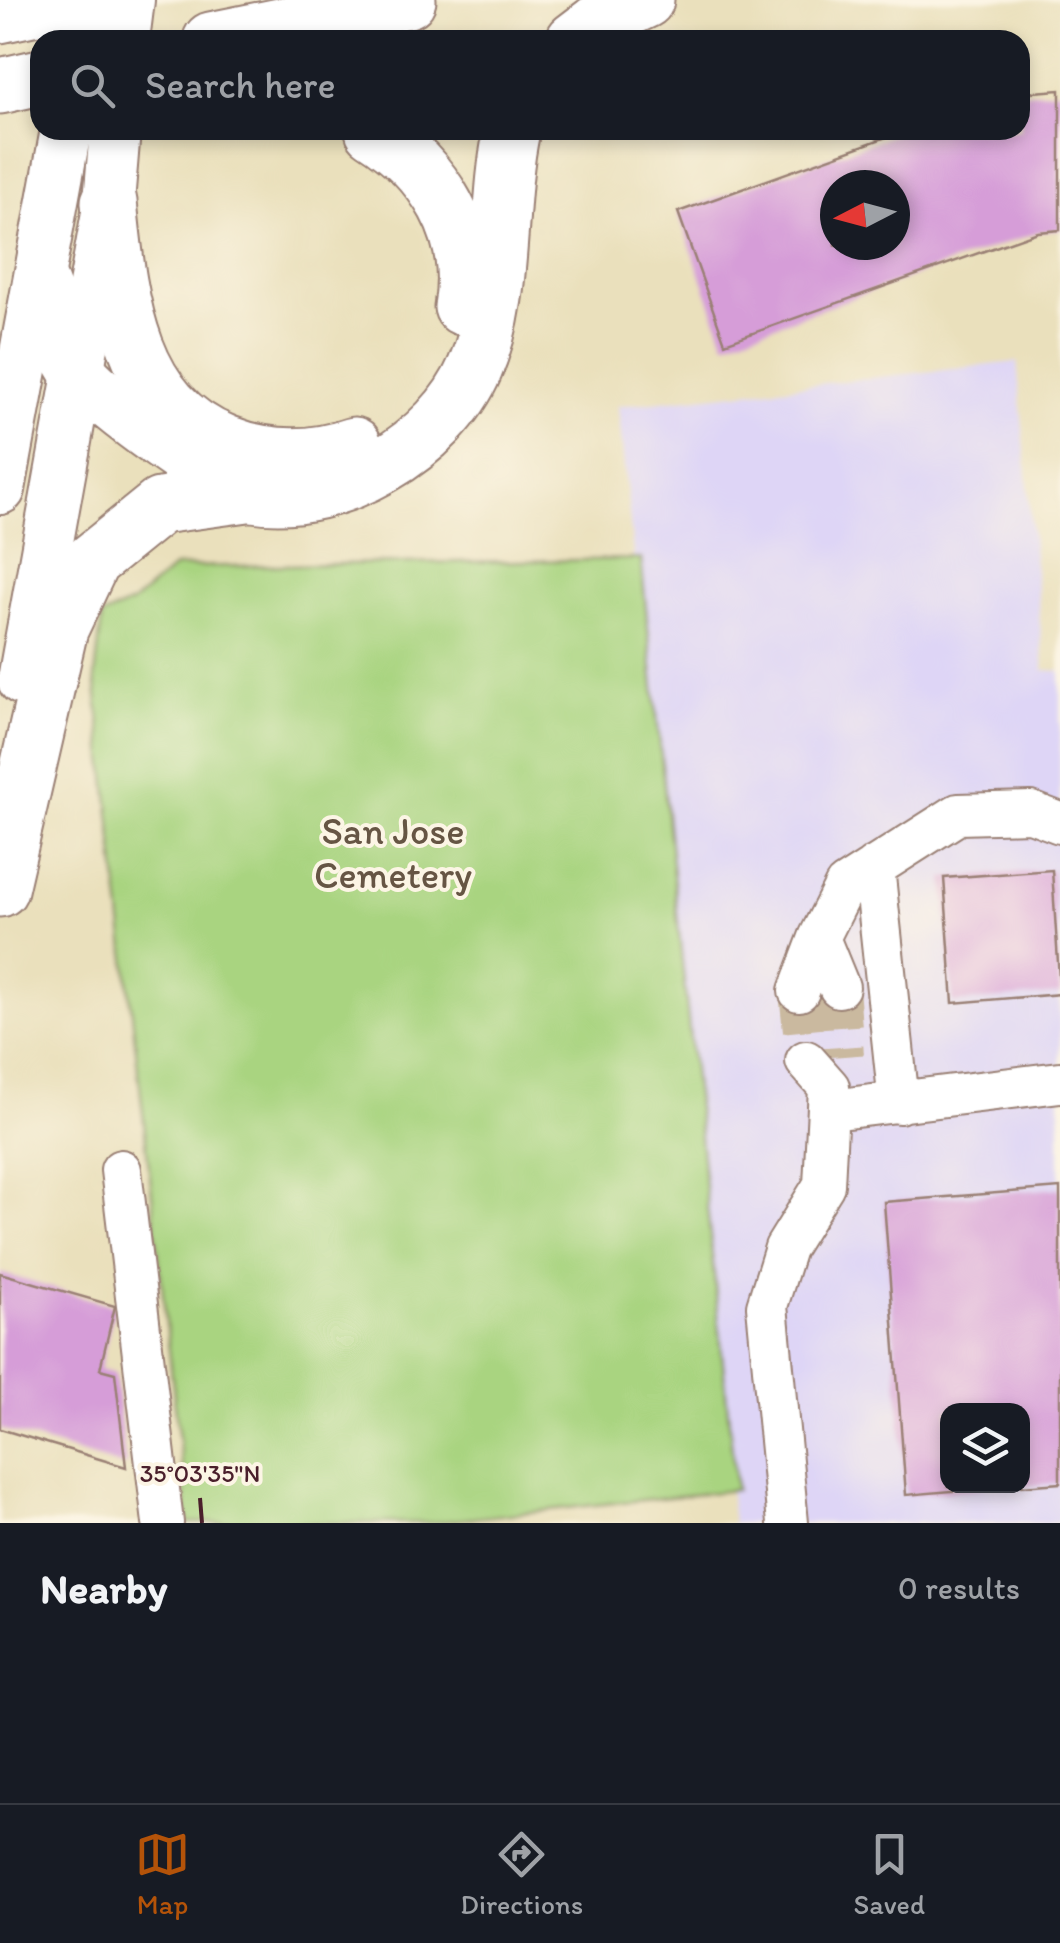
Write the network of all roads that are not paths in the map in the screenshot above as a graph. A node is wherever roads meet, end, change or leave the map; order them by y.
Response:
1 (69, 0) edge
2 (80, 0) edge
3 (128, 0) edge
4 (408, 0) edge
5 (646, 0) edge
6 (0, 15) edge
7 (77, 30) edge
8 (125, 30) edge
9 (258, 30) edge
10 (587, 30) edge
11 (30, 78) edge
12 (0, 86) edge
13 (64, 140) edge
14 (114, 140) edge
15 (387, 140) edge
16 (510, 140) edge
17 (109, 202) junction
18 (40, 284) junction
19 (79, 374) junction
20 (0, 489) edge
21 (246, 494) junction
22 (0, 788) edge
23 (1060, 823) edge
24 (874, 868) junction
25 (0, 889) edge
26 (819, 938) junction
27 (839, 987) tunnel mouth
28 (799, 991) tunnel mouth
29 (1060, 1082) edge
30 (899, 1103) junction
31 (120, 1170) dead end
32 (163, 1523) edge
33 (788, 1523) edge

1 - 6 highway
2 - 7 main road
3 - 8 main road
4 - 9 highway
5 - 10 highway
11 - 12 highway
13 - 18 main road
14 - 17 main road
15 - 17 highway
16 - 21 highway
17 - 19 main road
18 - 19 highway
18 - 20 main road
19 - 21 highway
19 - 22 main road
21 - 25 highway
23 - 24 street
24 - 26 street
24 - 30 street
26 - 27 street
26 - 28 street
29 - 30 street
30 - 33 street
31 - 32 street

